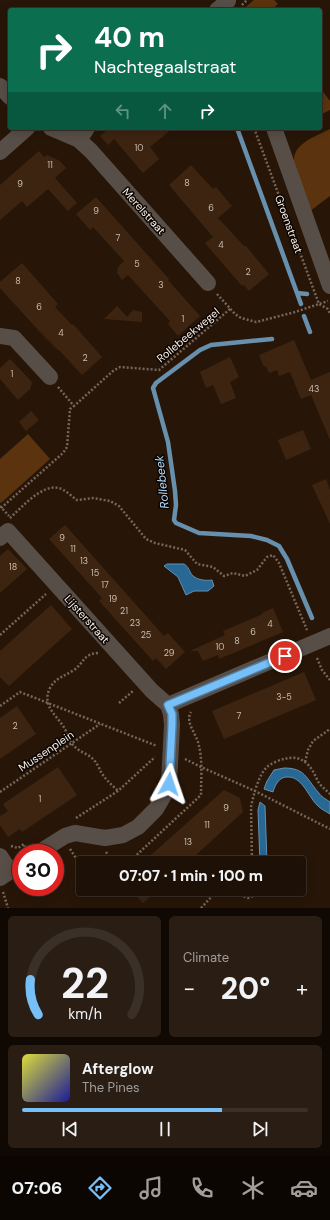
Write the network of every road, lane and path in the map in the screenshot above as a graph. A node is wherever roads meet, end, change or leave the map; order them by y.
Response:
1 (228, 0) edge
2 (219, 8) edge
3 (0, 86) edge
4 (8, 95) edge
5 (25, 130) edge
6 (62, 130) edge
7 (255, 130) edge
8 (275, 130) edge
9 (83, 134) edge
10 (0, 152) edge
11 (208, 283) joint
12 (330, 286) edge
13 (330, 300) edge
14 (319, 304) junction
15 (230, 309) junction
16 (330, 314) edge
17 (0, 336) edge
18 (50, 378) joint
19 (74, 406) junction
20 (2, 508) dead end
21 (6, 529) edge
22 (56, 584) junction
23 (0, 634) edge
24 (330, 636) edge
25 (112, 647) junction
26 (318, 649) junction
27 (330, 680) edge
28 (47, 703) junction
29 (168, 705) junction
30 (0, 706) edge
31 (195, 709) dead end
32 (100, 724) junction
33 (330, 729) edge
34 (72, 743) junction
35 (168, 750) junction
36 (305, 762) junction
37 (201, 767) junction
38 (118, 791) junction
39 (255, 791) junction
40 (0, 792) edge
41 (330, 794) edge
42 (72, 821) dead end
43 (330, 829) edge
44 (51, 844) edge
45 (3, 850) edge
46 (136, 856) edge
47 (252, 856) edge
48 (12, 857) edge
49 (0, 889) edge
50 (213, 896) edge
51 (243, 896) edge
52 (253, 896) edge
53 (8, 908) edge
54 (201, 908) edge

1 - 2 street
3 - 4 street
5 - 10 street
6 - 9 street
7 - 14 path, Groenstraat
8 - 12 street, Groenstraat
9 - 11 street, Merelstraat
11 - 15 path, Rollebeekwegel
13 - 14 path, Rollebeekwegel
14 - 15 path, Rollebeekwegel
14 - 16 path, Groenstraat
15 - 19 path, Rollebeekwegel
17 - 18 street
18 - 19 path
19 - 20 path
21 - 22 street, Lijsterstraat
21 - 26 path
22 - 23 path
22 - 25 street, Lijsterstraat
24 - 26 street
25 - 28 path
25 - 29 street, Lijsterstraat
26 - 27 path
26 - 29 street
28 - 30 path
28 - 32 path
28 - 34 path
29 - 35 street
31 - 37 path
32 - 34 path, Mussenplein
32 - 35 path
33 - 36 path
34 - 38 path
34 - 40 path, Mussenplein
35 - 37 path
35 - 38 path
35 - 44 street
36 - 39 path
36 - 41 path
37 - 39 path
37 - 46 path
38 - 42 path
39 - 43 path
39 - 47 path
45 - 48 street
49 - 53 path
50 - 54 path
51 - 52 path

